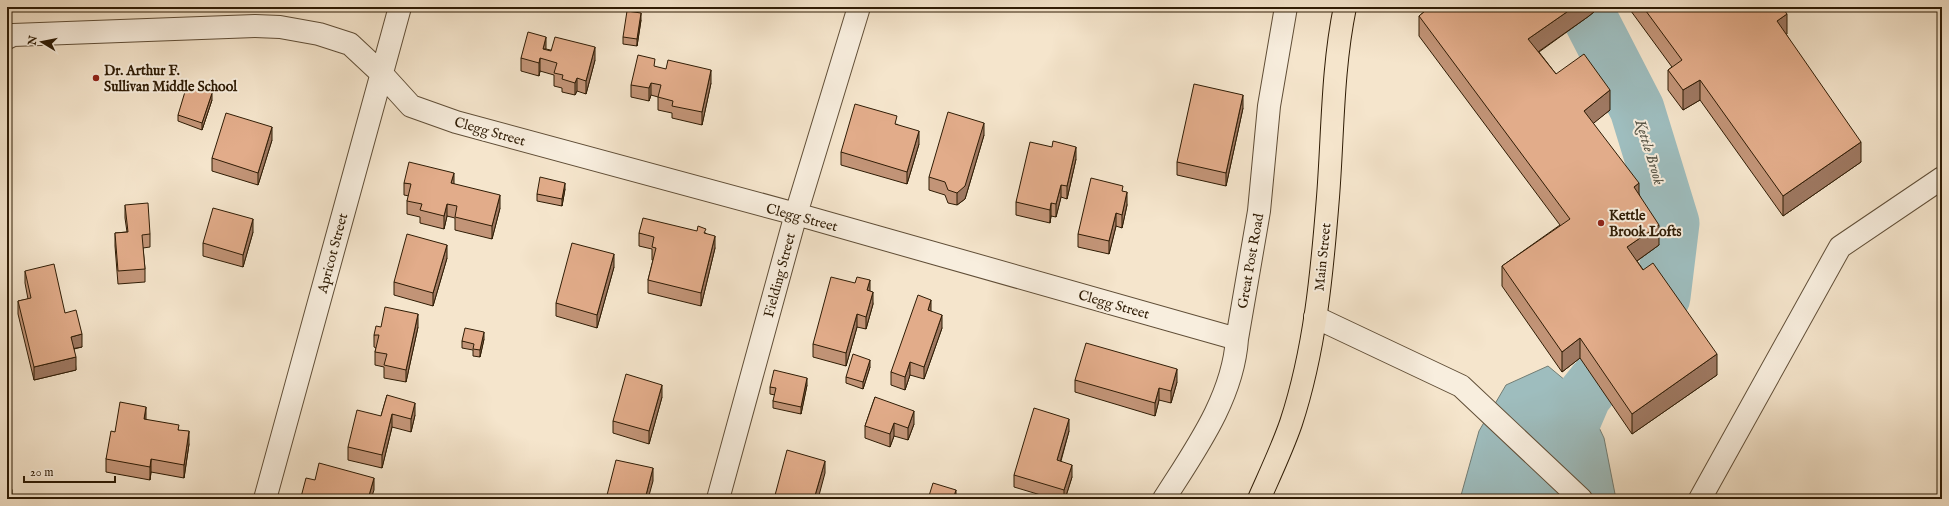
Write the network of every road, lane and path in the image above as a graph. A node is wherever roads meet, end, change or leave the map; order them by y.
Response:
1 (400, 7) edge
2 (859, 7) edge
3 (1286, 7) edge
4 (1344, 7) edge
5 (9, 33) edge
6 (382, 73) junction
7 (1942, 178) edge
8 (796, 214) junction
9 (1316, 317) junction
10 (1237, 339) junction
11 (265, 499) edge
12 (718, 499) edge
13 (1164, 499) edge
14 (1259, 499) edge
15 (1581, 499) edge
16 (1700, 499) edge

1 - 6 street, Apricot Street
2 - 8 street, Fielding Street
3 - 10 street, Great Post Road
4 - 9 highway, Main Street
5 - 6 street, Clegg Street
6 - 8 street, Clegg Street
6 - 11 street, Apricot Street
7 - 16 street
8 - 10 street, Clegg Street
8 - 12 street, Fielding Street
9 - 14 highway, Main Street
9 - 15 street
10 - 13 street, Great Post Road

